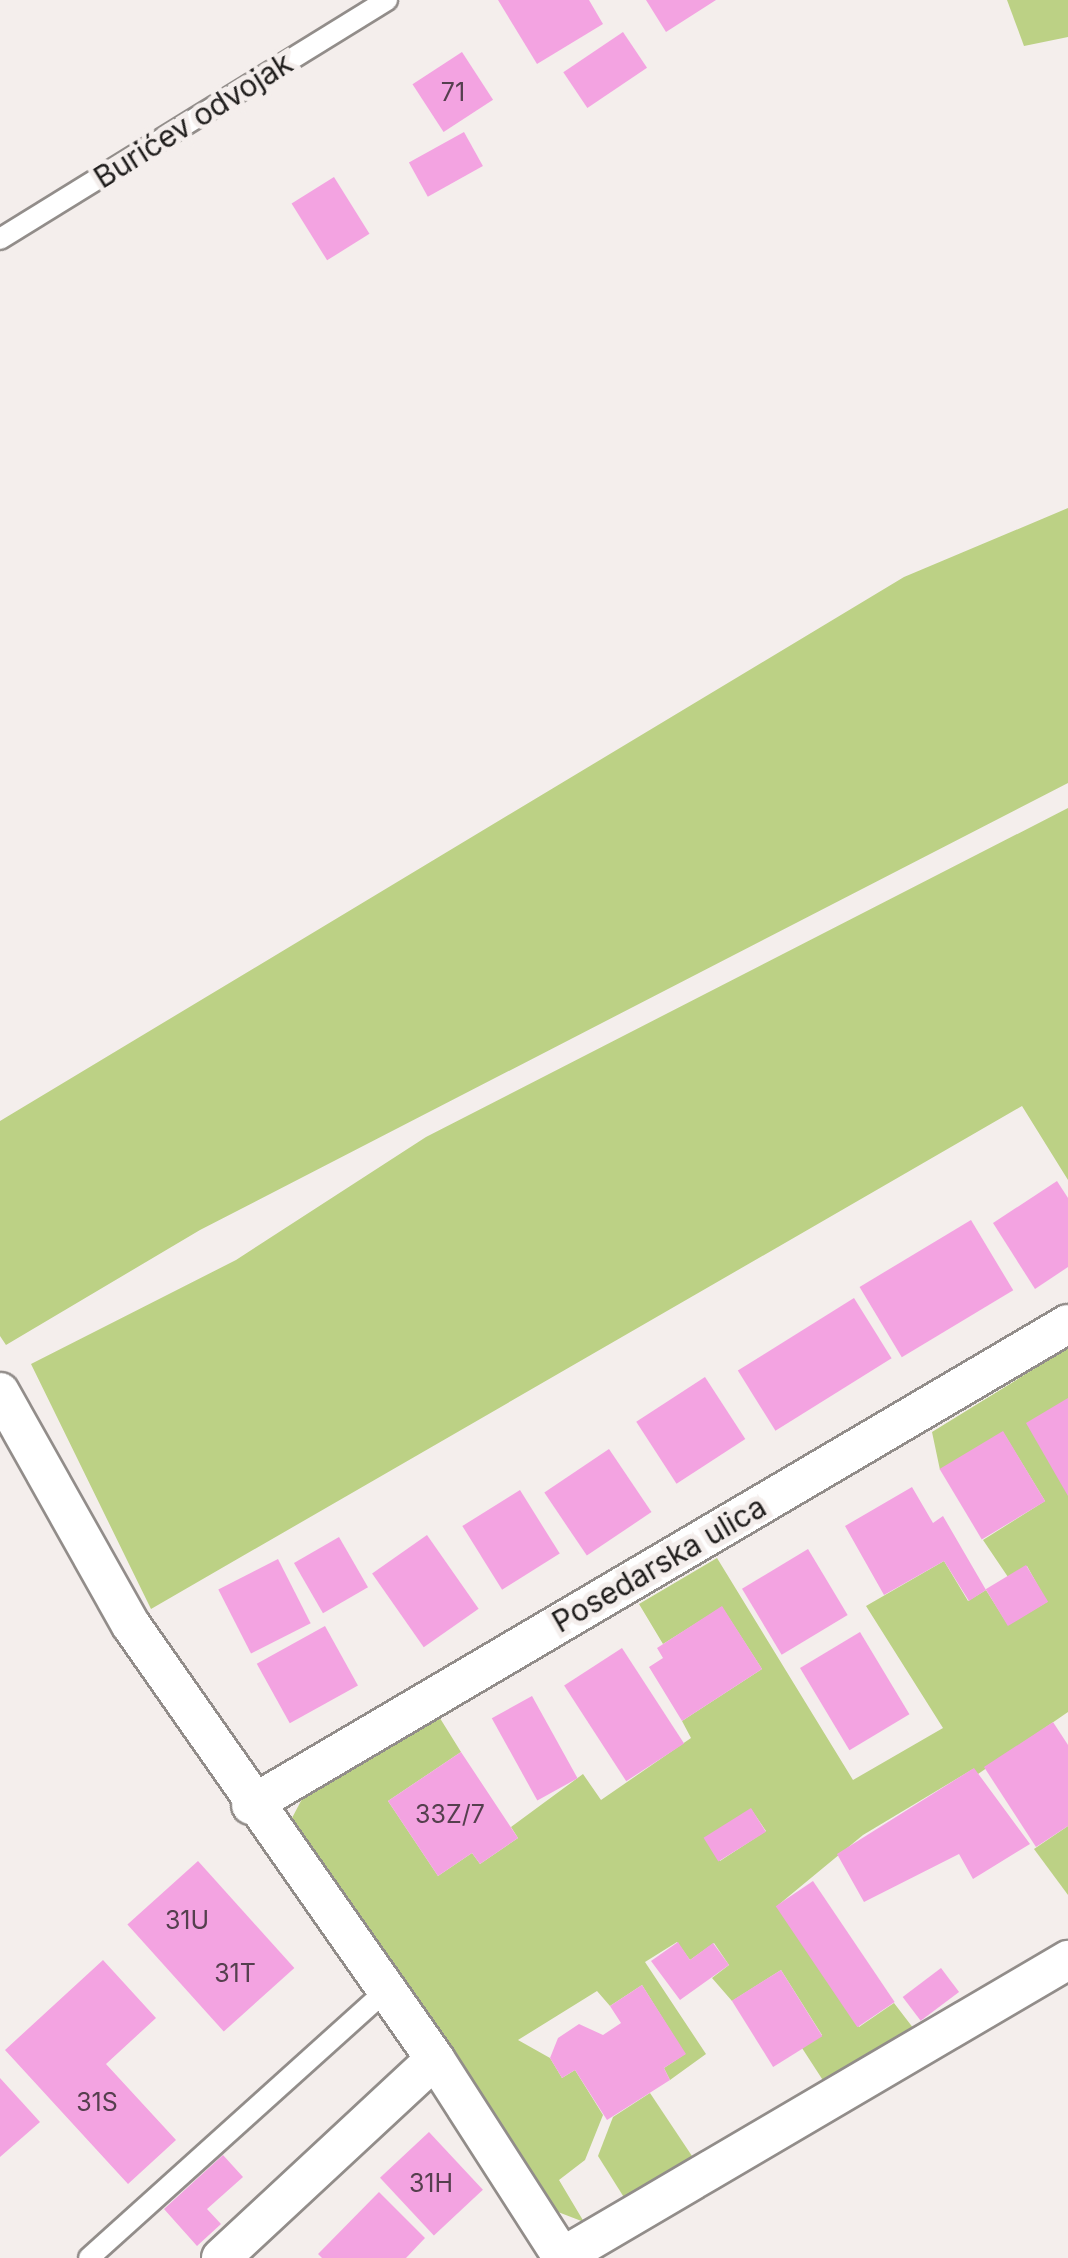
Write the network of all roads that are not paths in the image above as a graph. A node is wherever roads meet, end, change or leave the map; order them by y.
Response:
1 (387, 0) edge
2 (0, 239) edge
3 (1068, 1324) edge
4 (2, 1402) edge
5 (252, 1804) junction
6 (1068, 1960) edge
7 (384, 1992) junction
8 (435, 2059) junction
9 (562, 2257) edge
10 (88, 2258) edge
11 (221, 2258) edge

1 - 2 lane, Burićev odvojak
3 - 5 street, Posedarska ulica
4 - 5 street
5 - 7 street
6 - 9 street
7 - 8 street
7 - 10 lane
8 - 9 street
8 - 11 street

